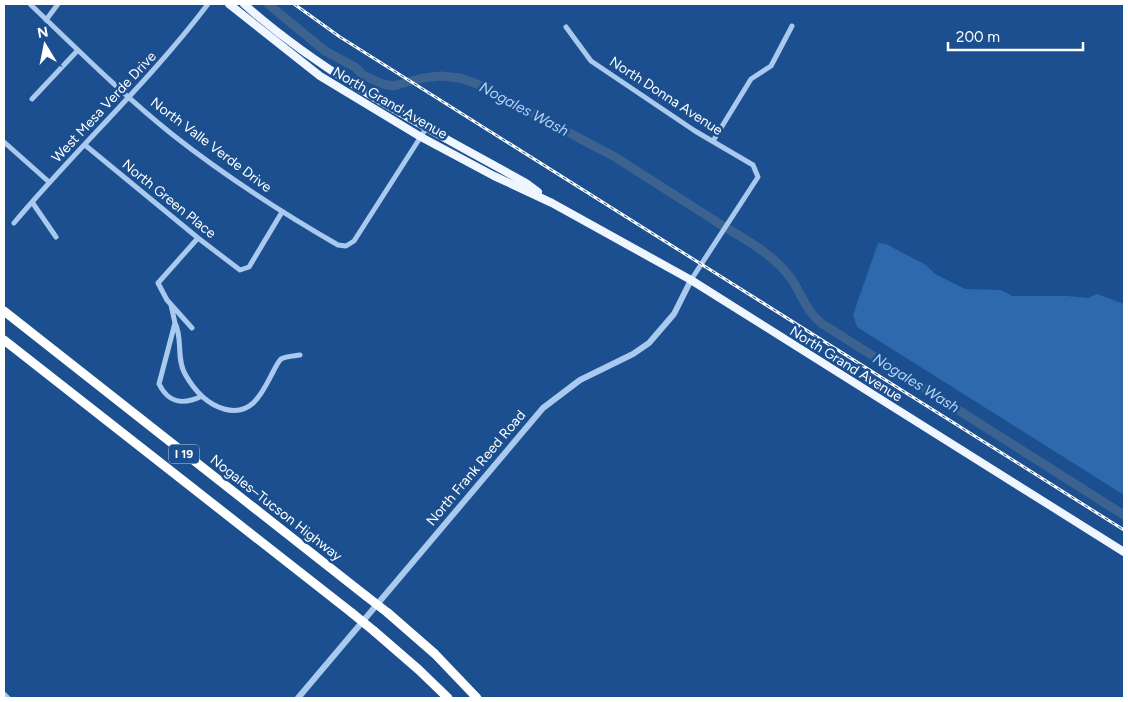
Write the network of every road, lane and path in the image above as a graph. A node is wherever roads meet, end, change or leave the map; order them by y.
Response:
1 (30, 4) edge
2 (58, 4) edge
3 (208, 4) edge
4 (229, 4) edge
5 (244, 4) edge
6 (46, 20) junction
7 (792, 26) dead end
8 (566, 27) dead end
9 (78, 50) junction
10 (130, 98) junction
11 (32, 99) dead end
12 (426, 127) junction
13 (421, 137) junction
14 (4, 141) edge
15 (713, 141) junction
16 (85, 144) junction
17 (49, 182) junction
18 (32, 202) junction
19 (552, 202) junction
20 (282, 212) junction
21 (14, 223) dead end
22 (56, 237) dead end
23 (198, 238) junction
24 (692, 280) junction
25 (171, 305) junction
26 (4, 311) edge
27 (176, 323) junction
28 (192, 328) dead end
29 (4, 340) edge
30 (300, 355) dead end
31 (202, 396) junction
32 (1124, 552) edge
33 (4, 694) edge
34 (8, 698) edge
35 (298, 698) edge
36 (448, 698) edge
37 (476, 698) edge

1 - 6 street, North Valle Verde Drive
2 - 6 street
3 - 10 street, West Mesa Verde Drive
4 - 13 main road, North Grand Avenue
5 - 12 main road, North Grand Avenue
6 - 9 street, North Valle Verde Drive
7 - 15 street
8 - 15 street, North Donna Avenue
9 - 10 street, North Valle Verde Drive
9 - 11 street
10 - 16 street, West Mesa Verde Drive
10 - 20 street, North Valle Verde Drive
12 - 13 street
12 - 19 main road, North Grand Avenue
13 - 19 main road, North Grand Avenue
13 - 20 street, North Valle Verde Drive
14 - 17 street
15 - 24 street, North Donna Avenue
16 - 17 street, West Mesa Verde Drive
16 - 23 street, North Green Place
17 - 18 street, West Mesa Verde Drive
18 - 21 street, West Mesa Verde Drive
18 - 22 street
19 - 24 main road, North Grand Avenue
20 - 23 street, North Green Place
23 - 25 street
24 - 32 main road, North Grand Avenue
24 - 35 street, North Frank Reed Road
25 - 27 street
25 - 28 street
26 - 37 highway, Nogales–Tucson Highway / I 19, bridge
27 - 31 street
27 - 31 street
29 - 36 highway, I 19, bridge
30 - 31 street
33 - 34 street

